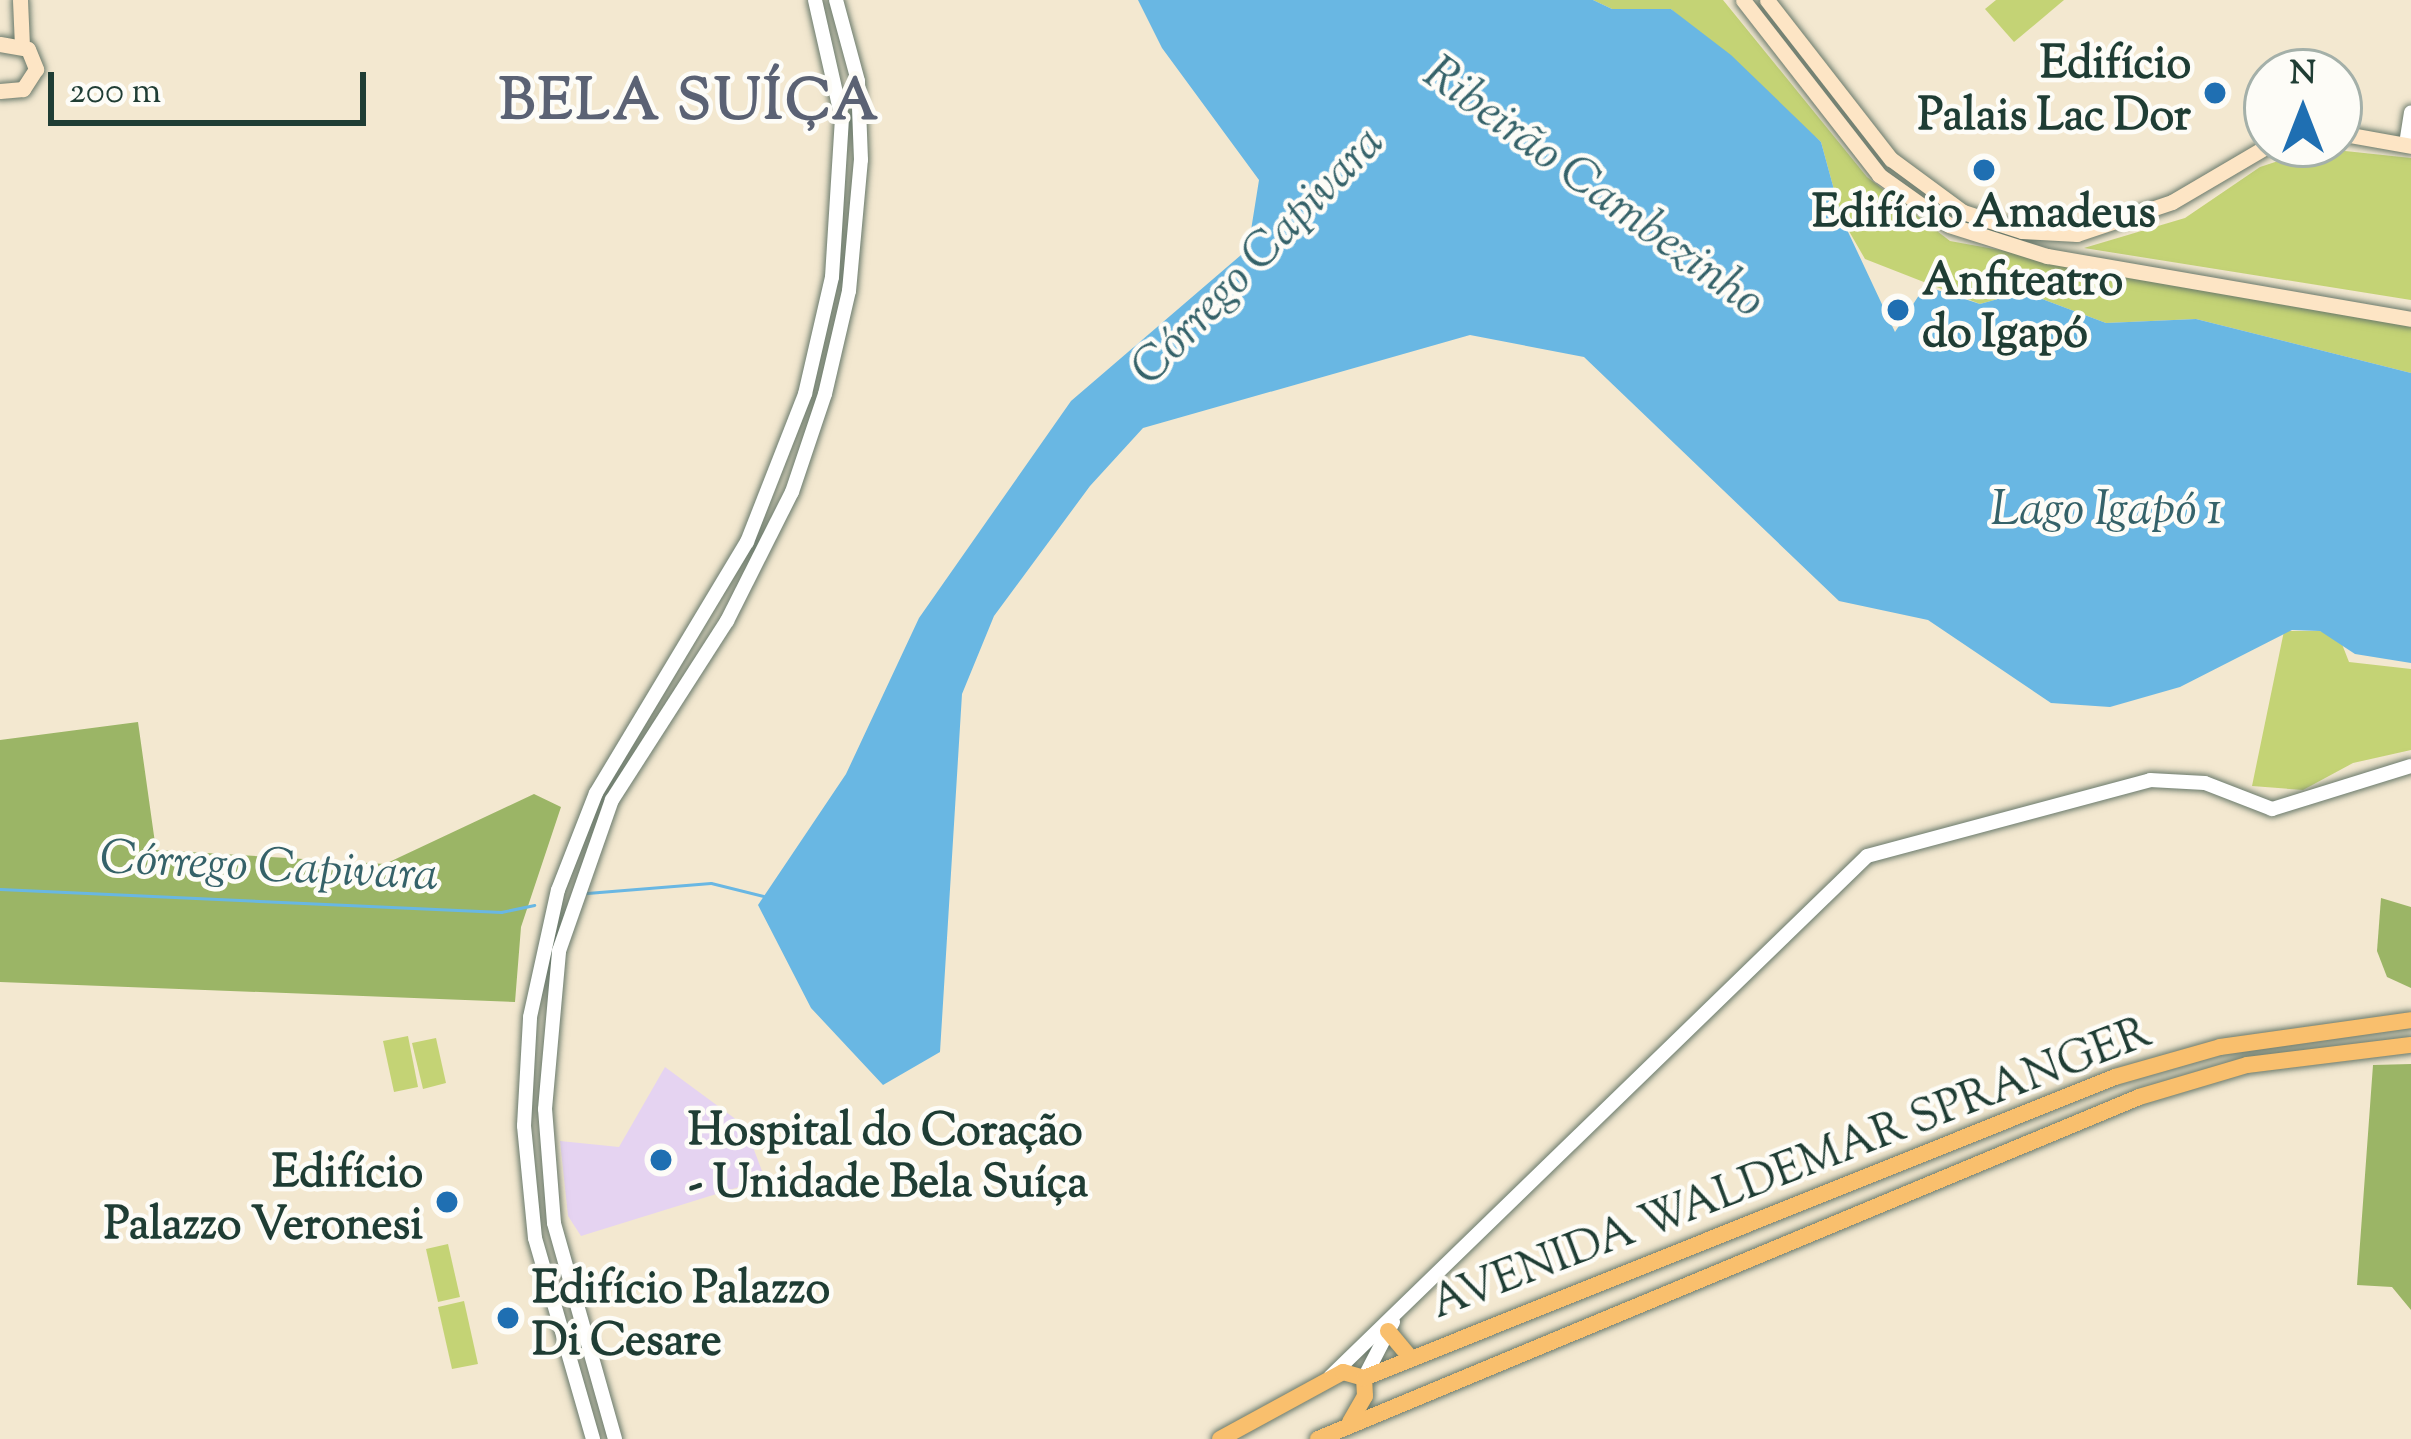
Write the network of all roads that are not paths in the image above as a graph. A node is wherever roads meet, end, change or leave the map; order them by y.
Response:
1 (20, 0) edge
2 (815, 0) edge
3 (836, 0) edge
4 (1743, 0) edge
5 (1767, 0) edge
6 (848, 30) junction
7 (828, 35) junction
8 (0, 44) edge
9 (22, 45) junction
10 (0, 92) edge
11 (2411, 112) edge
12 (2363, 138) edge
13 (2409, 145) edge
14 (2243, 160) edge
15 (2411, 320) edge
16 (823, 327) junction
17 (842, 331) junction
18 (816, 354) junction
19 (834, 359) junction
20 (775, 483) junction
21 (792, 492) junction
22 (2411, 766) edge
23 (2411, 1020) edge
24 (2411, 1045) edge
25 (1756, 1221) junction
26 (1773, 1248) junction
27 (1392, 1324) junction
28 (1411, 1358) junction
29 (1364, 1378) junction
30 (1328, 1379) junction
31 (1350, 1422) junction
32 (593, 1439) edge
33 (615, 1439) edge
34 (1220, 1439) edge
35 (1318, 1439) edge

1 - 9 main road
2 - 7 street
3 - 6 street
4 - 15 main road
5 - 14 main road
6 - 7 street
6 - 17 street
7 - 16 street
8 - 9 main road
9 - 10 main road
11 - 13 street
12 - 13 main road
16 - 17 street
16 - 18 street
17 - 19 street
18 - 19 street
18 - 20 street
19 - 21 street
20 - 21 street
20 - 32 street
21 - 33 street
22 - 27 street
23 - 25 main road, AVENIDA WALDEMAR SPRANGER
24 - 26 main road, AVENIDA WALDEMAR SPRANGER
25 - 26 main road
25 - 28 main road, AVENIDA WALDEMAR SPRANGER
26 - 31 main road, AVENIDA WALDEMAR SPRANGER
27 - 28 main road
27 - 29 street
27 - 30 street
28 - 29 main road, AVENIDA WALDEMAR SPRANGER
29 - 30 main road, AVENIDA WALDEMAR SPRANGER
29 - 31 main road
30 - 34 main road, AVENIDA WALDEMAR SPRANGER
31 - 35 main road, AVENIDA WALDEMAR SPRANGER

